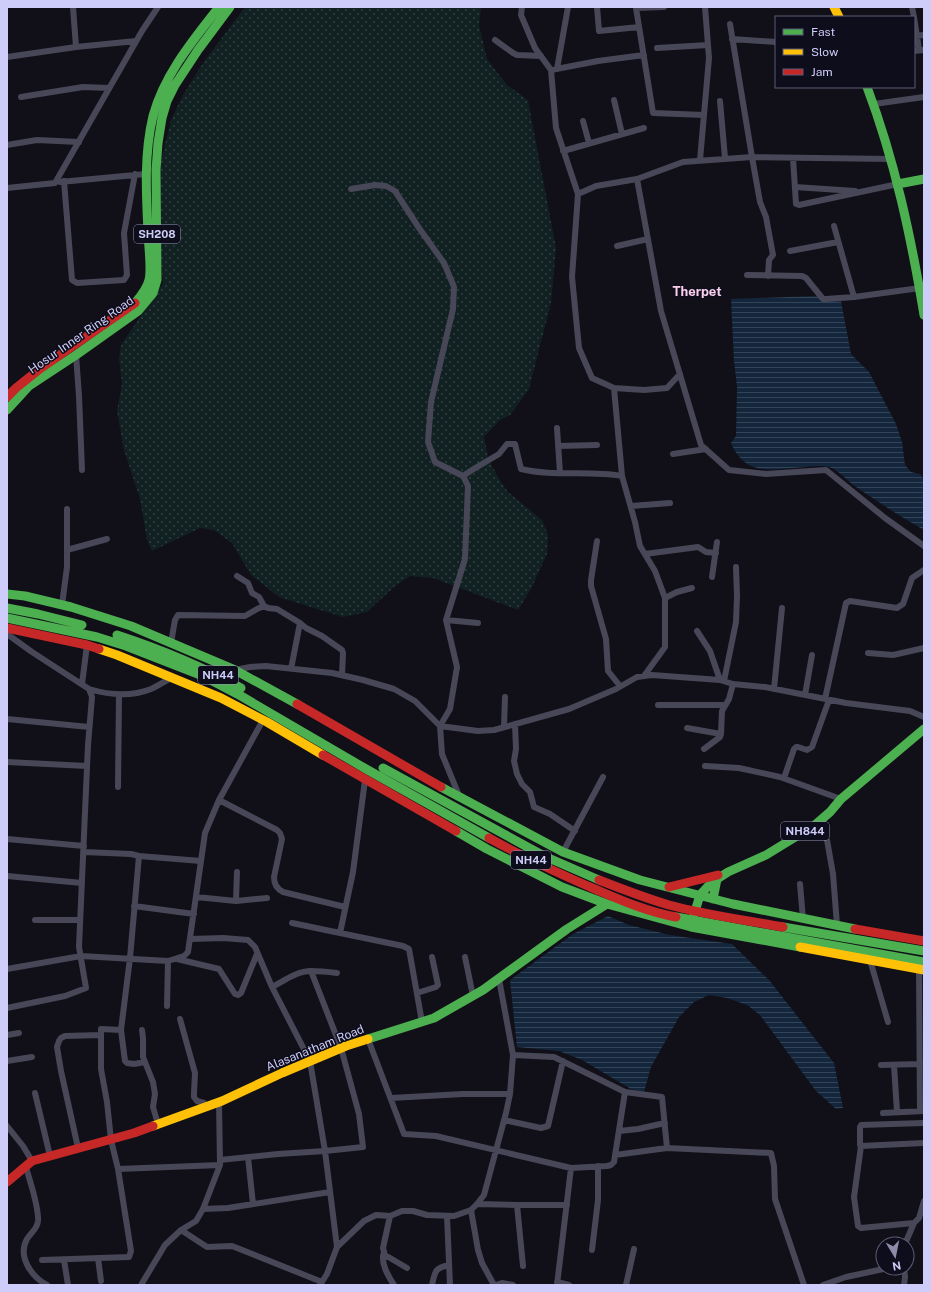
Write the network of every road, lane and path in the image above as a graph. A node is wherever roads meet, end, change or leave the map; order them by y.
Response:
1 (73, 7) edge
2 (158, 7) edge
3 (219, 7) edge
4 (230, 7) edge
5 (522, 7) edge
6 (568, 7) edge
7 (597, 7) edge
8 (664, 7) edge
9 (705, 7) edge
10 (834, 7) edge
11 (838, 16) edge
12 (730, 24) dead end
13 (639, 27) junction
14 (924, 35) edge
15 (915, 36) edge
16 (732, 39) junction
17 (495, 40) dead end
18 (136, 41) junction
19 (775, 42) edge
20 (708, 45) junction
21 (76, 48) junction
22 (657, 48) dead end
23 (919, 50) edge
24 (644, 55) junction
25 (541, 56) junction
26 (7, 58) edge
27 (554, 69) junction
28 (109, 88) junction
29 (867, 88) edge
30 (21, 97) dead end
31 (924, 97) edge
32 (614, 100) dead end
33 (720, 101) dead end
34 (874, 104) junction
35 (704, 115) junction
36 (583, 121) dead end
37 (644, 128) dead end
38 (622, 134) junction
39 (79, 142) junction
40 (589, 143) junction
41 (7, 145) edge
42 (563, 151) junction
43 (752, 157) junction
44 (725, 158) junction
45 (793, 158) junction
46 (891, 159) junction
47 (700, 160) junction
48 (135, 174) junction
49 (146, 174) junction
50 (637, 179) junction
51 (924, 179) edge
52 (64, 181) junction
53 (55, 183) junction
54 (898, 184) junction
55 (795, 187) junction
56 (7, 188) edge
57 (351, 189) dead end
58 (863, 192) junction
59 (578, 194) junction
60 (834, 226) dead end
61 (648, 239) junction
62 (838, 242) junction
63 (617, 246) dead end
64 (790, 251) dead end
65 (747, 275) dead end
66 (768, 276) junction
67 (920, 288) junction
68 (854, 297) junction
69 (924, 315) edge
70 (76, 355) junction
71 (680, 374) junction
72 (614, 388) junction
73 (7, 397) edge
74 (7, 410) edge
75 (557, 428) dead end
76 (597, 445) dead end
77 (558, 446) junction
78 (706, 449) junction
79 (673, 454) dead end
80 (82, 470) dead end
81 (560, 473) junction
82 (463, 476) junction
83 (622, 476) junction
84 (670, 503) dead end
85 (631, 506) junction
86 (67, 509) dead end
87 (107, 539) dead end
88 (597, 541) dead end
89 (717, 542) dead end
90 (924, 546) edge
91 (67, 550) junction
92 (716, 553) junction
93 (645, 554) junction
94 (736, 567) dead end
95 (924, 570) edge
96 (237, 576) dead end
97 (712, 577) dead end
98 (692, 588) dead end
99 (7, 594) edge
100 (665, 598) junction
101 (62, 605) junction
102 (264, 606) junction
103 (7, 608) edge
104 (782, 608) dead end
105 (7, 618) edge
106 (446, 620) junction
107 (300, 623) junction
108 (478, 624) dead end
109 (7, 628) edge
110 (697, 631) dead end
111 (7, 634) edge
112 (171, 642) junction
113 (87, 645) junction
114 (924, 648) edge
115 (868, 653) dead end
116 (812, 655) dead end
117 (291, 669) junction
118 (235, 670) junction
119 (342, 675) junction
120 (644, 676) junction
121 (173, 677) junction
122 (722, 680) junction
123 (82, 684) junction
124 (733, 684) junction
125 (620, 686) junction
126 (89, 689) junction
127 (774, 689) junction
128 (119, 694) junction
129 (805, 695) junction
130 (505, 697) dead end
131 (827, 699) junction
132 (658, 705) dead end
133 (725, 705) junction
134 (924, 717) edge
135 (7, 719) edge
136 (263, 720) junction
137 (515, 724) junction
138 (440, 726) junction
139 (89, 727) junction
140 (504, 727) junction
141 (688, 728) dead end
142 (924, 729) edge
143 (721, 734) junction
144 (704, 749) dead end
145 (7, 762) edge
146 (87, 766) junction
147 (705, 766) dead end
148 (603, 777) dead end
149 (784, 778) junction
150 (365, 780) junction
151 (118, 787) dead end
152 (460, 798) junction
153 (219, 800) junction
154 (841, 800) junction
155 (575, 831) junction
156 (7, 839) edge
157 (827, 840) dead end
158 (84, 849) junction
159 (563, 852) junction
160 (139, 856) junction
161 (201, 861) junction
162 (237, 872) dead end
163 (728, 872) junction
164 (7, 876) edge
165 (717, 879) junction
166 (82, 883) junction
167 (800, 884) dead end
168 (669, 887) junction
169 (700, 895) junction
170 (196, 897) junction
171 (267, 898) dead end
172 (713, 899) junction
173 (236, 901) junction
174 (607, 904) junction
175 (134, 906) junction
176 (346, 907) junction
177 (194, 914) junction
178 (803, 919) junction
179 (35, 920) dead end
180 (80, 920) junction
181 (718, 921) junction
182 (292, 923) dead end
183 (837, 925) junction
184 (691, 927) junction
185 (340, 933) junction
186 (190, 940) junction
187 (924, 941) edge
188 (924, 951) edge
189 (258, 954) junction
190 (81, 956) junction
191 (432, 956) dead end
192 (464, 957) dead end
193 (130, 958) junction
194 (175, 958) junction
195 (870, 960) junction
196 (168, 961) junction
197 (922, 967) edge
198 (7, 969) edge
199 (311, 971) junction
200 (337, 973) dead end
201 (499, 980) junction
202 (272, 987) junction
203 (417, 993) junction
204 (473, 996) junction
205 (166, 1006) dead end
206 (7, 1008) edge
207 (180, 1020) dead end
208 (422, 1022) junction
209 (888, 1022) dead end
210 (121, 1030) junction
211 (142, 1030) dead end
212 (19, 1033) dead end
213 (7, 1035) edge
214 (101, 1035) junction
215 (368, 1039) junction
216 (341, 1048) junction
217 (512, 1055) junction
218 (32, 1057) dead end
219 (7, 1061) edge
220 (310, 1061) junction
221 (563, 1061) junction
222 (145, 1062) junction
223 (920, 1064) junction
224 (881, 1065) dead end
225 (894, 1065) junction
226 (625, 1092) junction
227 (35, 1093) dead end
228 (510, 1094) junction
229 (391, 1098) junction
230 (219, 1102) junction
231 (205, 1107) junction
232 (922, 1111) edge
233 (897, 1112) junction
234 (883, 1113) dead end
235 (504, 1120) junction
236 (665, 1123) junction
237 (924, 1123) edge
238 (158, 1124) junction
239 (7, 1126) edge
240 (619, 1131) junction
241 (111, 1140) junction
242 (924, 1143) edge
243 (861, 1146) junction
244 (78, 1148) junction
245 (667, 1148) junction
246 (325, 1151) junction
247 (496, 1151) junction
248 (615, 1155) junction
249 (50, 1156) junction
250 (248, 1157) junction
251 (220, 1162) junction
252 (29, 1164) junction
253 (598, 1166) junction
254 (571, 1168) junction
255 (118, 1169) junction
256 (7, 1182) edge
257 (330, 1192) junction
258 (924, 1201) edge
259 (253, 1204) junction
260 (478, 1204) junction
261 (517, 1205) junction
262 (567, 1205) junction
263 (203, 1208) junction
264 (472, 1210) junction
265 (390, 1216) junction
266 (447, 1216) junction
267 (914, 1223) junction
268 (181, 1230) junction
269 (908, 1236) edge
270 (337, 1248) junction
271 (634, 1249) dead end
272 (592, 1250) dead end
273 (384, 1252) junction
274 (98, 1258) junction
275 (42, 1260) dead end
276 (64, 1260) junction
277 (449, 1265) junction
278 (523, 1266) dead end
279 (407, 1268) dead end
280 (875, 1271) edge
281 (102, 1282) dead end
282 (321, 1283) edge
283 (557, 1284) edge
284 (47, 1285) edge
285 (68, 1285) edge
286 (141, 1285) edge
287 (394, 1285) edge
288 (432, 1285) edge
289 (450, 1285) edge
290 (495, 1285) edge
291 (513, 1285) edge
292 (569, 1285) edge
293 (626, 1285) edge
294 (804, 1285) edge
295 (823, 1285) edge

1 - 21 street
2 - 18 street
3 - 49 main road, Hosur Inner Ring Road / SH208
4 - 70 main road, Hosur Inner Ring Road / SH208
5 - 25 street
6 - 27 street
7 - 13 street
8 - 13 street
9 - 20 street
10 - 11 main road
12 - 16 street
13 - 24 street
14 - 15 street
15 - 23 street
16 - 19 street
16 - 43 street
17 - 25 street
18 - 21 street
18 - 28 street
20 - 22 street
20 - 35 street
21 - 26 street
24 - 27 street
24 - 35 street
25 - 27 street
27 - 42 street
28 - 30 street
28 - 39 street
29 - 34 main road
31 - 34 street
32 - 38 street
33 - 44 street
34 - 46 main road
35 - 47 street
36 - 40 street
37 - 38 street
38 - 40 street
39 - 41 street
39 - 53 street
40 - 42 street
42 - 59 street
43 - 44 street
43 - 45 street
43 - 66 street
44 - 47 street
45 - 46 street
45 - 55 street
46 - 54 main road
47 - 50 street
48 - 49 street
48 - 52 street
48 - 52 street
49 - 73 main road, Hosur Inner Ring Road / SH208
50 - 59 street
50 - 61 street
51 - 54 main road
52 - 53 street
53 - 56 street
54 - 58 street
54 - 67 main road
55 - 58 street
55 - 58 street
57 - 82 street
59 - 72 street
60 - 62 street
61 - 63 street
61 - 71 street
62 - 64 street
62 - 68 street
65 - 66 street
66 - 68 street
67 - 68 street
67 - 69 main road
70 - 74 main road, Hosur Inner Ring Road / SH208
70 - 80 street
71 - 72 street
71 - 78 street
72 - 83 street
75 - 77 street
76 - 77 street
77 - 81 street
78 - 79 street
78 - 90 street
81 - 82 street
81 - 83 street
82 - 106 street
83 - 85 street
84 - 85 street
85 - 93 street
86 - 91 street
87 - 91 street
88 - 125 street
89 - 92 street
91 - 101 street
92 - 93 street
92 - 97 street
93 - 100 street
94 - 122 street
95 - 131 street
96 - 102 street
98 - 100 street
99 - 101 main road
100 - 120 street
101 - 112 main road
102 - 107 street
102 - 112 street
103 - 181 main road, NH44
104 - 127 street
105 - 181 main road, NH44
106 - 108 street
106 - 138 street
107 - 117 street
107 - 119 street
109 - 113 main road
110 - 122 street
111 - 123 street
112 - 118 main road
113 - 121 main road
113 - 123 street
114 - 115 street
116 - 129 street
117 - 118 street
117 - 119 street
118 - 152 main road
119 - 138 street
120 - 122 street
120 - 125 street
121 - 128 street
121 - 136 main road
122 - 124 street
123 - 126 street
124 - 127 street
124 - 133 street
125 - 137 street
126 - 128 street
126 - 139 street
127 - 129 street
128 - 151 street
129 - 131 street
130 - 140 street
131 - 134 street
131 - 149 street
132 - 133 street
133 - 143 street
135 - 139 street
136 - 150 main road
136 - 153 street
137 - 140 street
137 - 155 street
138 - 140 street
138 - 152 street
139 - 146 street
141 - 143 street
142 - 154 main road, NH844
143 - 144 street
145 - 146 street
146 - 158 street
147 - 149 street
148 - 155 street
149 - 154 street
150 - 174 main road
150 - 176 street
152 - 159 main road
153 - 161 street
153 - 176 street
154 - 163 main road, NH844
155 - 159 street
156 - 158 street
157 - 183 street
158 - 160 street
158 - 166 street
159 - 168 main road
160 - 161 street
160 - 175 street
161 - 170 street
162 - 173 street
163 - 165 main road, NH844
163 - 168 main road
164 - 166 street
165 - 169 main road, NH844
165 - 172 main road
166 - 180 street
167 - 178 street
168 - 169 main road
169 - 172 main road
169 - 184 main road, NH844
170 - 173 street
170 - 177 street
171 - 173 street
172 - 178 main road
174 - 184 main road
174 - 201 main road, Alasanatham Road
175 - 177 street
175 - 193 street
176 - 185 street
177 - 186 street
178 - 183 main road
179 - 180 street
180 - 190 street
181 - 188 main road, NH44
181 - 197 main road, NH44
182 - 185 street
183 - 187 main road
184 - 195 main road
185 - 203 street
186 - 189 street
186 - 194 street
189 - 194 street
189 - 202 street
190 - 193 street
190 - 198 street
190 - 206 street
191 - 203 street
192 - 204 street
193 - 196 street
193 - 210 street
194 - 196 street
195 - 197 main road
195 - 209 street
196 - 205 street
197 - 223 street
199 - 200 street
199 - 202 street
199 - 216 street
201 - 204 main road, Alasanatham Road
201 - 217 street
202 - 220 street
203 - 208 street
204 - 208 main road, Alasanatham Road
207 - 231 street
208 - 215 main road, Alasanatham Road
210 - 214 street
210 - 222 street
211 - 222 street
212 - 213 street
214 - 241 street
214 - 244 street
215 - 216 main road, Alasanatham Road
215 - 229 street
216 - 220 main road, Alasanatham Road
216 - 246 street
217 - 221 street
217 - 228 street
218 - 219 street
220 - 230 main road, Alasanatham Road
220 - 246 street
221 - 226 street
221 - 235 street
222 - 238 street
223 - 225 street
223 - 232 street
224 - 225 street
225 - 233 street
226 - 236 street
226 - 240 street
227 - 249 street
228 - 229 street
228 - 235 street
229 - 247 street
230 - 231 main road, Alasanatham Road
230 - 251 street
231 - 238 main road, Alasanatham Road
232 - 233 street
233 - 234 street
235 - 247 street
236 - 240 street
236 - 245 street
237 - 243 street
238 - 241 main road, Alasanatham Road
239 - 252 street
240 - 248 street
241 - 244 main road, Alasanatham Road
241 - 255 street
242 - 243 street
243 - 267 street
244 - 249 main road, Alasanatham Road
245 - 248 street
245 - 294 street
246 - 250 street
246 - 257 street
247 - 254 street
247 - 260 street
248 - 253 street
249 - 252 main road, Alasanatham Road
250 - 251 street
250 - 259 street
251 - 255 street
251 - 263 street
252 - 256 main road
252 - 284 street
253 - 254 street
253 - 272 street
254 - 262 street
255 - 274 street
257 - 259 street
257 - 270 street
258 - 267 street
259 - 263 street
260 - 261 street
260 - 264 street
261 - 262 street
261 - 278 street
262 - 283 street
263 - 268 street
264 - 266 street
264 - 290 street
265 - 266 street
265 - 270 street
265 - 273 street
266 - 277 street
267 - 269 street
268 - 282 street
268 - 286 street
270 - 282 street
271 - 293 street
273 - 279 street
273 - 287 street
274 - 276 street
274 - 281 street
275 - 276 street
276 - 285 street
277 - 288 street
277 - 289 street
280 - 295 street
283 - 292 street
290 - 291 street

